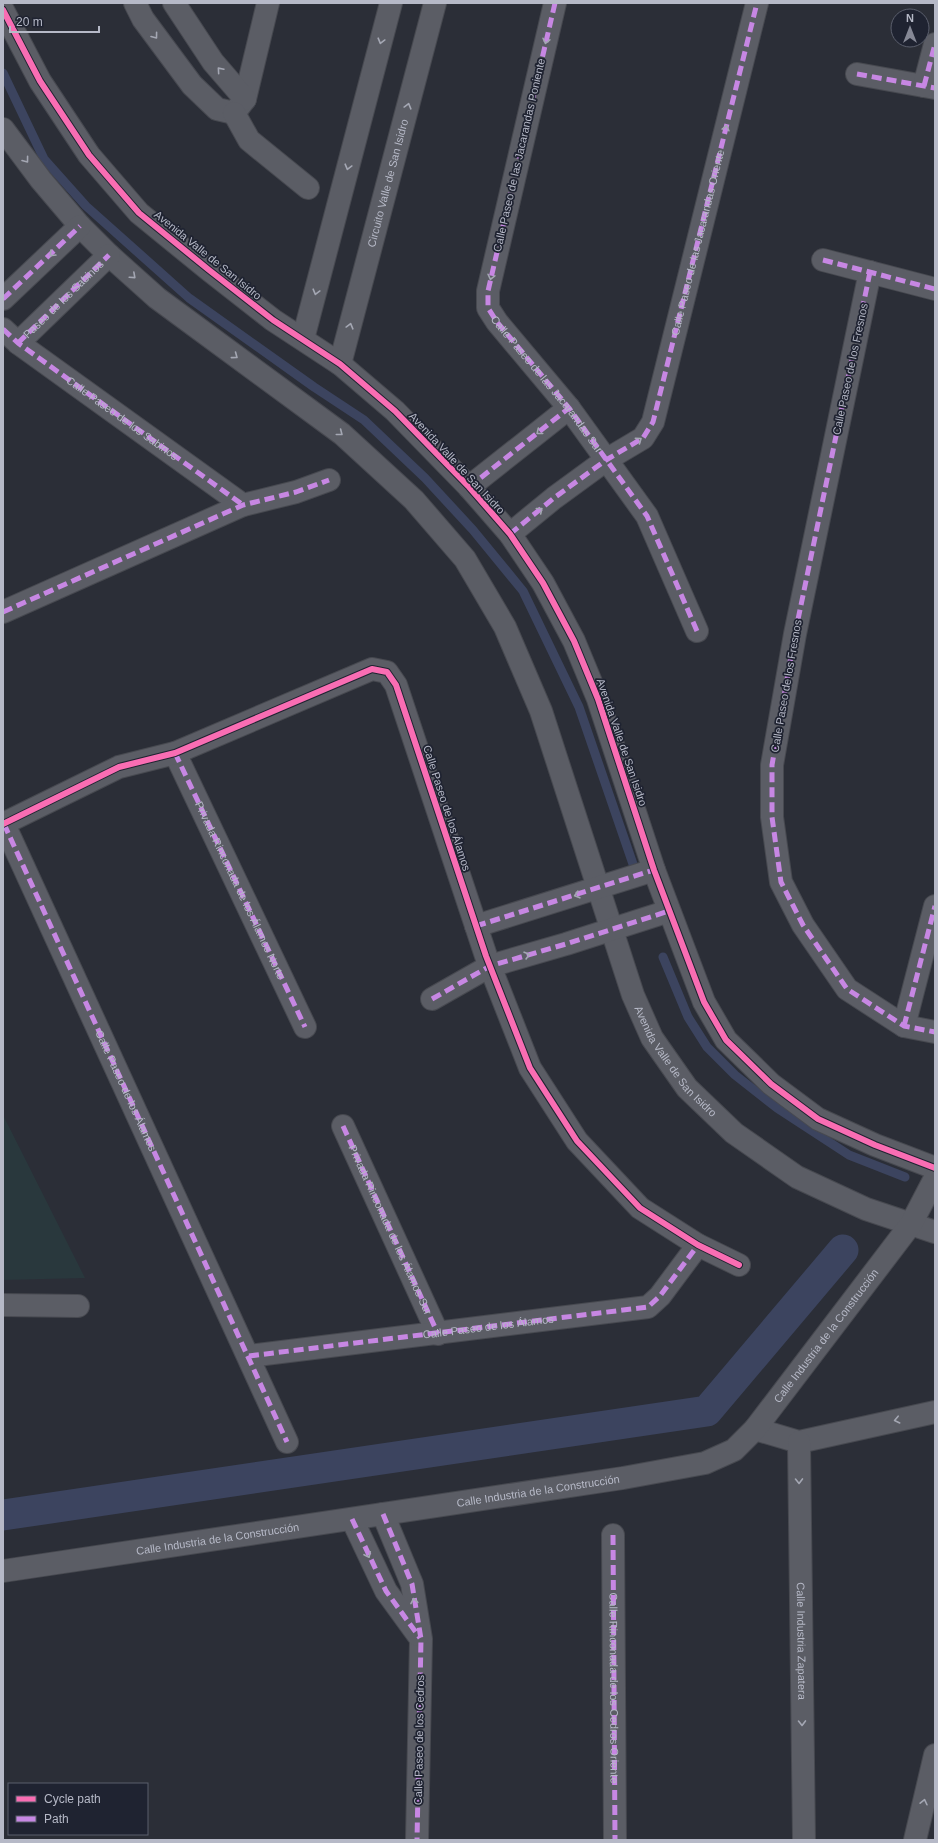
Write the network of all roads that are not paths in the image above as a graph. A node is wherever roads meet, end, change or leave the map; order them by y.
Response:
1 (135, 3) edge
2 (174, 3) edge
3 (268, 3) edge
4 (391, 3) edge
5 (435, 3) edge
6 (555, 3) edge
7 (757, 3) edge
8 (3, 10) edge
9 (935, 44) edge
10 (857, 74) dead end
11 (930, 87) edge
12 (240, 106) junction
13 (3, 129) edge
14 (308, 188) dead end
15 (80, 226) junction
16 (109, 256) junction
17 (824, 260) dead end
18 (870, 272) junction
19 (935, 289) edge
20 (3, 299) edge
21 (488, 308) joint
22 (11, 336) edge
23 (303, 339) junction
24 (340, 364) junction
25 (569, 408) junction
26 (606, 460) junction
27 (329, 480) dead end
28 (469, 488) junction
29 (243, 505) junction
30 (510, 534) junction
31 (3, 612) edge
32 (697, 631) dead end
33 (175, 753) junction
34 (4, 824) edge
35 (654, 870) junction
36 (598, 888) junction
37 (935, 906) edge
38 (669, 911) junction
39 (476, 926) junction
40 (612, 929) junction
41 (490, 966) junction
42 (432, 999) dead end
43 (904, 1026) junction
44 (305, 1027) dead end
45 (935, 1032) edge
46 (343, 1126) dead end
47 (935, 1168) edge
48 (935, 1178) edge
49 (911, 1224) junction
50 (935, 1232) edge
51 (698, 1245) junction
52 (739, 1264) dead end
53 (3, 1305) edge
54 (78, 1306) dead end
55 (438, 1334) junction
56 (249, 1356) junction
57 (935, 1412) edge
58 (755, 1429) junction
59 (287, 1442) dead end
60 (799, 1442) junction
61 (383, 1514) junction
62 (352, 1519) junction
63 (613, 1535) dead end
64 (3, 1571) edge
65 (421, 1639) junction
66 (935, 1755) edge
67 (417, 1840) edge
68 (615, 1840) edge
69 (804, 1840) edge
70 (915, 1840) edge

1 -> 12 street
12 -> 2 street
3 - 12 street
4 -> 23 street
24 -> 5 street, Circuito Valle de San Isidro
6 -> 21 street, Calle Paseo de las Jacarandas Poniente
26 -> 7 street, Calle Paseo de las Jacarandas Oriente
8 - 23 street, Avenida Valle de San Isidro
9 - 11 street
10 - 11 street
12 - 14 street
13 -> 15 street, Avenida Valle de San Isidro
15 - 16 street, Avenida Valle de San Isidro
15 -> 20 street
16 - 22 street, Paseo de los Sabinos
16 -> 36 street, Avenida Valle de San Isidro
17 - 18 street
18 - 19 street
18 - 43 street, Calle Paseo de los Fresnos
21 - 25 street, Calle Paseo de las Jacarandas Sur
22 - 29 street, Calle Paseo de los Sabinos
23 - 24 street, Avenida Valle de San Isidro
24 - 28 street, Avenida Valle de San Isidro
25 - 26 street, Calle Paseo de las Jacarandas Sur
25 -> 28 street
30 -> 26 street, Calle Paseo de las Jacarandas Oriente
26 - 32 street, Calle Paseo de las Jacarandas Sur
27 - 29 street
28 - 30 street, Avenida Valle de San Isidro
29 - 31 street
30 - 35 street, Avenida Valle de San Isidro
33 - 34 street, Calle Paseo de los Álamos
33 - 39 street, Calle Paseo de los Álamos
33 - 44 street, Privada Rinconada de los Álamos Norte
34 - 56 street, Calle Paseo de los Álamos
35 - 36 street
35 - 38 street, Avenida Valle de San Isidro
36 -> 39 street
36 - 40 street, Avenida Valle de San Isidro
37 - 43 street
38 - 40 street
38 - 47 street, Avenida Valle de San Isidro
39 - 41 street, Calle Paseo de los Álamos
41 -> 40 street
40 - 49 street, Avenida Valle de San Isidro
41 - 42 street
41 - 51 street, Calle Paseo de los Álamos
43 - 45 street, Calle Paseo de los Fresnos
46 - 55 street, Privada Rinconada de los Álamos Sur
48 - 49 street, Calle Industria de la Construcción
49 - 50 street, Avenida Valle de San Isidro
49 - 58 street, Calle Industria de la Construcción
51 - 52 street, Calle Paseo de los Álamos
51 - 55 street, Calle Paseo de los Álamos
53 - 54 street
55 - 56 street, Calle Paseo de los Álamos
56 - 59 street, Calle Paseo de los Álamos
57 -> 60 street
58 - 60 street
58 - 61 street, Calle Industria de la Construcción
60 -> 69 street, Calle Industria Zapatera
61 - 62 street, Calle Industria de la Construcción
65 -> 61 street, Calle Paseo de los Cedros
62 - 64 street, Calle Industria de la Construcción
62 -> 65 street
63 - 68 street, Calle Rinconada de los Cedros Oriente
65 - 67 street, Calle Paseo de los Cedros
70 -> 66 street

